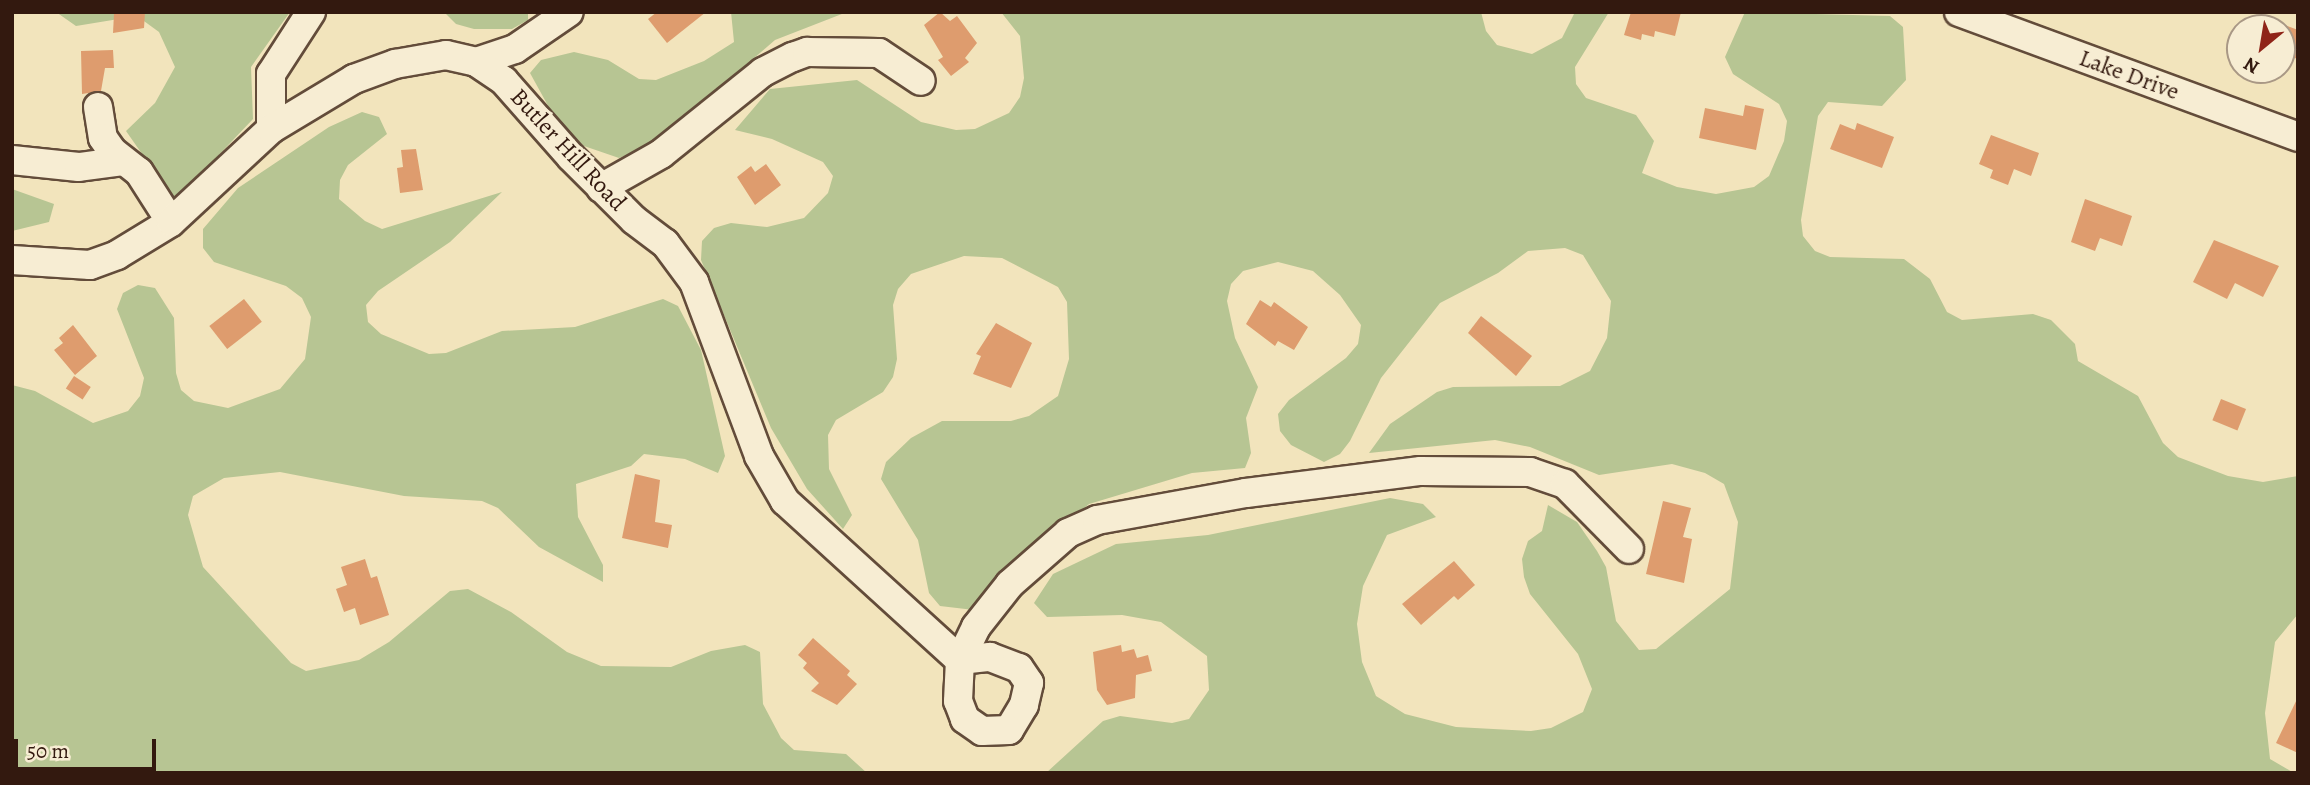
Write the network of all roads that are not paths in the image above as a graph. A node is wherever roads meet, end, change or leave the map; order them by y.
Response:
1 (311, 12) edge
2 (569, 12) edge
3 (1959, 12) edge
4 (476, 62) junction
5 (921, 81) dead end
6 (98, 107) dead end
7 (271, 129) junction
8 (2298, 137) edge
9 (12, 160) edge
10 (123, 161) junction
11 (601, 188) junction
12 (171, 222) junction
13 (12, 260) edge
14 (1629, 549) dead end

1 - 7 street
2 - 4 street
3 - 8 street, Lake Drive
4 - 7 street, Butler Hill Road
4 - 11 street, Butler Hill Road
5 - 11 street
6 - 10 street
7 - 12 street, Butler Hill Road
9 - 10 street
10 - 12 street
11 - 14 street, Butler Hill Road
12 - 13 street, Butler Hill Road

